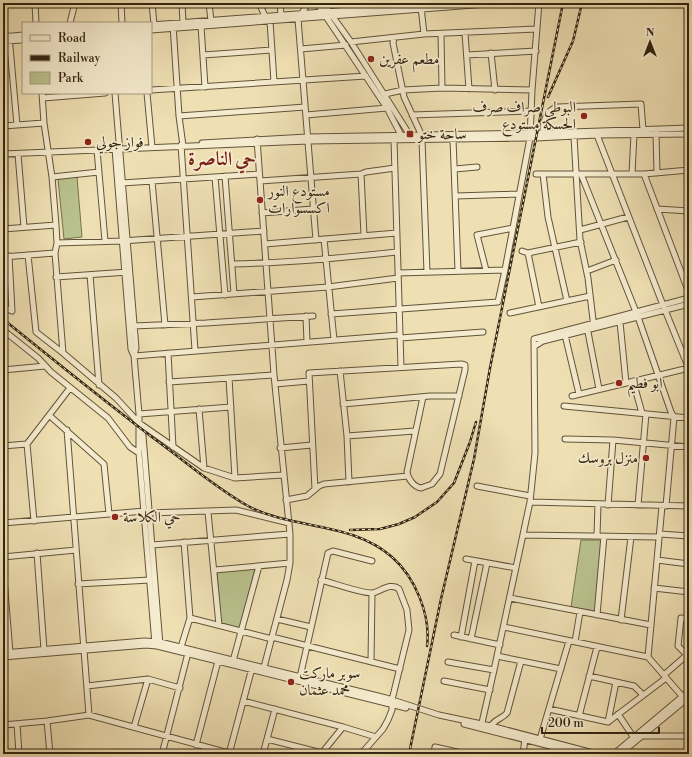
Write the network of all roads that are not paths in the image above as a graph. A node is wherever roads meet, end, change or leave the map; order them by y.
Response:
1 (34, 3) edge
2 (75, 3) edge
3 (121, 3) edge
4 (152, 3) edge
5 (182, 3) edge
6 (209, 3) edge
7 (259, 3) edge
8 (280, 3) edge
9 (308, 3) edge
10 (316, 3) edge
11 (323, 3) edge
12 (364, 3) edge
13 (440, 3) edge
14 (500, 3) edge
15 (539, 3) edge
16 (421, 6) edge
17 (367, 9) junction
18 (302, 14) junction
19 (324, 14) junction
20 (331, 14) junction
21 (281, 15) junction
22 (265, 16) junction
23 (298, 19) junction
24 (211, 21) junction
25 (270, 21) junction
26 (36, 22) edge
27 (70, 22) edge
28 (122, 22) edge
29 (183, 23) junction
30 (173, 26) junction
31 (201, 26) junction
32 (152, 27) edge
33 (536, 29) junction
34 (465, 33) junction
35 (424, 34) junction
36 (441, 34) junction
37 (22, 35) edge
38 (3, 37) edge
39 (10, 38) junction
40 (394, 38) junction
41 (22, 40) edge
42 (3, 41) edge
43 (351, 42) junction
44 (346, 45) junction
45 (301, 49) junction
46 (272, 50) junction
47 (536, 51) junction
48 (491, 53) junction
49 (203, 55) junction
50 (467, 55) junction
51 (366, 76) junction
52 (303, 80) junction
53 (274, 82) junction
54 (205, 87) junction
55 (177, 88) junction
56 (442, 88) junction
57 (469, 89) junction
58 (152, 90) edge
59 (402, 90) junction
60 (495, 90) junction
61 (532, 90) junction
62 (84, 94) edge
63 (115, 94) edge
64 (147, 94) edge
65 (385, 94) junction
66 (43, 96) edge
67 (305, 107) junction
68 (387, 108) junction
69 (530, 111) junction
70 (306, 115) junction
71 (412, 115) junction
72 (179, 116) junction
73 (44, 123) junction
74 (17, 125) junction
75 (3, 126) edge
76 (689, 128) edge
77 (643, 130) junction
78 (634, 134) junction
79 (656, 134) junction
80 (689, 134) edge
81 (597, 135) junction
82 (530, 136) junction
83 (543, 136) junction
84 (574, 137) junction
85 (403, 138) junction
86 (411, 138) junction
87 (422, 138) junction
88 (308, 139) junction
89 (453, 139) junction
90 (394, 140) junction
91 (257, 141) junction
92 (182, 146) junction
93 (152, 147) junction
94 (118, 149) junction
95 (97, 150) junction
96 (48, 152) junction
97 (3, 154) edge
98 (18, 154) junction
99 (477, 167) dead end
100 (394, 168) junction
101 (454, 169) junction
102 (689, 170) edge
103 (99, 172) junction
104 (657, 173) junction
105 (259, 174) junction
106 (360, 174) junction
107 (536, 174) dead end
108 (543, 174) junction
109 (579, 174) junction
110 (612, 174) junction
111 (632, 174) junction
112 (644, 174) junction
113 (225, 176) junction
114 (52, 177) junction
115 (215, 177) junction
116 (311, 178) junction
117 (183, 179) junction
118 (152, 181) junction
119 (260, 182) junction
120 (122, 183) junction
121 (519, 194) junction
122 (456, 196) junction
123 (3, 200) edge
124 (313, 209) junction
125 (657, 209) junction
126 (689, 211) edge
127 (262, 213) junction
128 (628, 217) junction
129 (601, 224) junction
130 (56, 225) junction
131 (24, 227) junction
132 (513, 228) junction
133 (4, 229) edge
134 (580, 230) junction
135 (264, 231) junction
136 (229, 233) junction
137 (396, 233) junction
138 (220, 234) junction
139 (364, 235) junction
140 (187, 236) junction
141 (156, 239) junction
142 (324, 239) junction
143 (316, 240) junction
144 (105, 241) junction
145 (124, 241) junction
146 (581, 242) junction
147 (57, 243) junction
148 (265, 244) junction
149 (555, 248) junction
150 (397, 252) junction
151 (55, 253) junction
152 (28, 255) junction
153 (9, 256) junction
154 (3, 257) edge
155 (326, 259) junction
156 (616, 260) junction
157 (232, 264) junction
158 (266, 264) junction
159 (486, 270) junction
160 (505, 270) junction
161 (458, 271) junction
162 (587, 271) junction
163 (127, 272) junction
164 (427, 272) junction
165 (689, 272) edge
166 (90, 275) junction
167 (398, 275) junction
168 (683, 276) junction
169 (56, 277) junction
170 (328, 287) junction
171 (268, 292) junction
172 (689, 292) edge
173 (234, 294) junction
174 (225, 295) junction
175 (590, 296) junction
176 (192, 297) junction
177 (689, 298) edge
178 (567, 301) junction
179 (689, 304) edge
180 (3, 307) edge
181 (539, 307) junction
182 (399, 308) junction
183 (664, 308) junction
184 (510, 313) dead end
185 (331, 314) junction
186 (637, 315) junction
187 (306, 316) junction
188 (313, 316) dead end
189 (270, 319) junction
190 (620, 322) junction
191 (194, 323) junction
192 (165, 325) junction
193 (133, 326) junction
194 (594, 326) junction
195 (588, 328) junction
196 (3, 330) edge
197 (483, 332) dead end
198 (566, 335) junction
199 (400, 336) junction
200 (334, 340) junction
201 (307, 342) junction
202 (272, 345) junction
203 (535, 346) junction
204 (195, 350) junction
205 (63, 353) junction
206 (168, 353) junction
207 (134, 356) junction
208 (45, 366) junction
209 (401, 367) junction
210 (689, 368) edge
211 (3, 370) edge
212 (340, 371) junction
213 (659, 374) junction
214 (274, 375) junction
215 (229, 378) junction
216 (309, 381) junction
217 (632, 381) junction
218 (170, 382) junction
219 (626, 383) junction
220 (275, 384) junction
221 (100, 385) junction
222 (70, 388) junction
223 (600, 389) junction
224 (579, 394) junction
225 (459, 396) junction
226 (572, 396) dead end
227 (423, 397) junction
228 (342, 404) junction
229 (564, 406) dead end
230 (231, 407) junction
231 (199, 409) junction
232 (171, 412) junction
233 (139, 414) junction
234 (644, 414) junction
235 (50, 416) junction
236 (674, 417) junction
237 (689, 418) edge
238 (140, 423) junction
239 (67, 430) junction
240 (415, 431) junction
241 (347, 436) junction
242 (565, 439) dead end
243 (613, 440) junction
244 (643, 442) junction
245 (28, 444) junction
246 (312, 445) junction
247 (672, 445) junction
248 (3, 446) edge
249 (689, 446) edge
250 (174, 447) junction
251 (280, 448) junction
252 (140, 453) junction
253 (204, 468) junction
254 (283, 475) junction
255 (408, 476) junction
256 (235, 478) junction
257 (349, 482) junction
258 (477, 486) dead end
259 (315, 489) junction
260 (530, 499) junction
261 (286, 500) junction
262 (598, 504) junction
263 (608, 505) junction
264 (638, 505) junction
265 (664, 506) junction
266 (689, 506) edge
267 (147, 512) junction
268 (208, 512) junction
269 (109, 514) junction
270 (73, 517) junction
271 (34, 521) junction
272 (3, 523) edge
273 (289, 523) junction
274 (290, 534) junction
275 (523, 534) junction
276 (597, 536) junction
277 (604, 536) junction
278 (659, 536) junction
279 (689, 536) edge
280 (631, 537) junction
281 (212, 540) junction
282 (184, 542) junction
283 (152, 544) junction
284 (76, 550) junction
285 (37, 553) junction
286 (3, 557) edge
287 (466, 559) dead end
288 (657, 560) junction
289 (372, 561) dead end
290 (475, 561) junction
291 (290, 563) junction
292 (487, 563) junction
293 (689, 564) edge
294 (3, 566) edge
295 (259, 566) junction
296 (516, 568) junction
297 (214, 570) junction
298 (150, 580) junction
299 (321, 580) junction
300 (78, 584) junction
301 (654, 588) junction
302 (689, 592) edge
303 (372, 593) junction
304 (510, 598) junction
305 (580, 612) junction
306 (596, 614) junction
307 (190, 618) junction
308 (277, 619) junction
309 (689, 619) edge
310 (621, 620) junction
311 (219, 625) junction
312 (651, 625) junction
313 (311, 627) junction
314 (504, 627) junction
315 (242, 631) junction
316 (454, 635) dead end
317 (461, 637) junction
318 (272, 638) junction
319 (471, 639) junction
320 (569, 641) junction
321 (574, 642) junction
322 (157, 644) junction
323 (500, 645) junction
324 (307, 646) junction
325 (181, 647) junction
326 (597, 647) junction
327 (84, 648) junction
328 (44, 650) junction
329 (3, 653) edge
330 (10, 653) junction
331 (188, 654) junction
332 (688, 654) edge
333 (498, 656) junction
334 (3, 657) edge
335 (648, 657) junction
336 (218, 661) junction
337 (233, 661) junction
338 (521, 661) junction
339 (371, 662) junction
340 (448, 662) dead end
341 (252, 668) junction
342 (400, 669) junction
343 (560, 669) junction
344 (263, 670) junction
345 (494, 670) junction
346 (589, 676) junction
347 (665, 676) junction
348 (300, 678) junction
349 (148, 679) junction
350 (444, 681) dead end
351 (616, 682) junction
352 (87, 686) junction
353 (180, 688) junction
354 (490, 690) junction
355 (689, 691) edge
356 (643, 695) junction
357 (687, 698) edge
358 (243, 701) junction
359 (392, 702) junction
360 (275, 709) junction
361 (549, 709) junction
362 (618, 714) junction
363 (89, 715) junction
364 (579, 716) junction
365 (47, 721) junction
366 (608, 722) junction
367 (17, 724) junction
368 (3, 725) edge
369 (481, 726) junction
370 (491, 726) junction
371 (134, 727) junction
372 (343, 727) junction
373 (166, 736) junction
374 (643, 736) junction
375 (376, 737) junction
376 (634, 738) junction
377 (689, 738) edge
378 (267, 739) junction
379 (525, 739) junction
380 (540, 739) junction
381 (196, 745) junction
382 (19, 754) edge
383 (50, 754) edge
384 (162, 754) edge
385 (230, 754) edge
386 (263, 754) edge
387 (322, 754) edge
388 (361, 754) edge
389 (434, 754) edge
390 (466, 754) edge
391 (522, 754) edge
392 (581, 754) edge
393 (597, 754) edge
394 (614, 754) edge
395 (620, 754) edge
396 (688, 754) edge

1 - 26 street
2 - 27 street
3 - 28 street
4 - 32 street
5 - 29 street
6 - 24 street
7 - 22 street
8 - 21 street
9 - 18 street
10 - 19 street
11 - 20 street
12 - 17 street
13 - 16 street
14 - 16 street
15 - 33 street
16 - 17 street
16 - 20 street
16 - 35 street
17 - 20 street
18 - 19 street
18 - 21 street
19 - 20 street
19 - 23 street
19 - 44 street
20 - 43 street
21 - 22 street
22 - 24 street
23 - 25 street
23 - 45 street
24 - 29 street
25 - 31 street
25 - 46 street
29 - 30 street
30 - 31 street
30 - 32 street
30 - 55 street
31 - 49 street
33 - 34 street
33 - 47 street
34 - 36 street
34 - 50 street
35 - 36 street
35 - 40 street
36 - 56 street
37 - 39 street
38 - 39 street
39 - 41 street
39 - 42 street
39 - 74 street
40 - 43 street
40 - 59 street
43 - 65 street
44 - 45 street
44 - 51 street
45 - 52 street
46 - 49 street
46 - 53 street
47 - 48 street
47 - 61 street
48 - 50 street
48 - 60 street
49 - 54 street
50 - 57 street
51 - 52 street
51 - 68 street
52 - 53 street
52 - 67 street
53 - 54 street
54 - 55 street
55 - 58 street
55 - 72 street
56 - 57 street
56 - 59 street
57 - 60 street
59 - 65 street
59 - 71 street
60 - 61 street
61 - 69 street
62 - 66 street
63 - 94 street
64 - 93 street
65 - 86 street
66 - 73 street
67 - 70 street
67 - 72 street
68 - 70 street
68 - 85 street
69 - 71 street
69 - 82 street
70 - 88 street
71 - 87 street
72 - 92 street
73 - 74 street
73 - 96 street
74 - 75 street
76 - 77 street
77 - 83 street
77 - 83 street
78 - 79 street
78 - 81 street
78 - 111 street
79 - 80 street
79 - 104 street
81 - 84 street
81 - 110 street
82 - 83 street
82 - 87 street
82 - 89 street
82 - 121 street
83 - 84 street
84 - 109 street
85 - 86 street
85 - 88 street
85 - 90 street
86 - 87 street
87 - 89 street
87 - 164 street
88 - 90 street
88 - 91 street
88 - 116 street
89 - 101 street
90 - 100 street
91 - 92 street
91 - 105 street
92 - 93 street
92 - 117 street
93 - 94 street
94 - 95 street
94 - 120 street
94 - 145 street
95 - 96 street
95 - 103 street
96 - 98 street
96 - 114 street
97 - 98 street
98 - 131 street
99 - 101 street
100 - 106 street
100 - 137 street
101 - 122 street
102 - 104 street
103 - 114 street
103 - 144 street
104 - 112 street
105 - 113 street
105 - 119 street
106 - 116 street
106 - 139 street
107 - 108 street
108 - 109 street
108 - 149 street
109 - 110 street
109 - 129 street
109 - 134 street
110 - 111 street
110 - 128 street
111 - 112 street
112 - 125 street
113 - 115 street
113 - 136 street
114 - 130 street
115 - 117 street
115 - 138 street
116 - 119 street
116 - 124 street
117 - 118 street
117 - 140 street
118 - 120 street
118 - 141 street
119 - 127 street
120 - 145 street
121 - 122 street
121 - 132 street
122 - 161 street
123 - 133 street
124 - 127 street
124 - 143 street
125 - 126 street
125 - 168 street
127 - 135 street
128 - 129 street
128 - 183 street
129 - 134 street
129 - 156 street
130 - 131 street
130 - 147 street
131 - 133 street
132 - 159 street
132 - 160 street
134 - 146 street
135 - 136 street
135 - 148 street
136 - 138 street
136 - 157 street
137 - 139 street
137 - 150 street
138 - 140 street
138 - 174 street
139 - 142 street
140 - 141 street
140 - 176 street
141 - 145 street
141 - 192 street
142 - 143 street
142 - 155 street
143 - 148 street
144 - 145 street
144 - 147 street
145 - 163 street
146 - 149 street
146 - 162 street
147 - 151 street
148 - 158 street
149 - 178 street
149 - 181 street
150 - 155 street
150 - 167 street
151 - 152 street
151 - 169 street
152 - 153 street
152 - 205 street
153 - 154 street
153 - 180 street
155 - 158 street
155 - 170 street
156 - 162 street
156 - 186 street
157 - 158 street
157 - 173 street
158 - 171 street
159 - 160 street
159 - 161 street
160 - 182 street
161 - 164 street
162 - 175 street
163 - 166 street
163 - 193 street
163 - 207 street
164 - 167 street
165 - 168 street
166 - 169 street
166 - 221 street
167 - 170 street
167 - 182 street
168 - 172 street
169 - 205 street
170 - 171 street
170 - 185 street
171 - 173 street
171 - 189 street
173 - 174 street
174 - 176 street
175 - 178 street
175 - 194 street
176 - 191 street
177 - 183 street
178 - 181 street
179 - 183 street
181 - 184 street
182 - 185 street
182 - 199 street
183 - 186 street
183 - 210 street
185 - 200 street
186 - 190 street
186 - 194 street
186 - 213 street
187 - 188 street
187 - 189 street
187 - 201 street
189 - 191 street
189 - 202 street
190 - 194 street
190 - 219 street
191 - 192 street
191 - 204 street
192 - 193 street
193 - 207 street
194 - 195 street
195 - 198 street
195 - 203 street
195 - 223 street
196 - 208 street
197 - 199 street
198 - 203 street
198 - 224 street
199 - 200 street
199 - 209 street
200 - 201 street
201 - 202 street
202 - 204 street
202 - 214 street
203 - 260 street
204 - 206 street
205 - 221 street
206 - 207 street
206 - 218 street
207 - 233 street
208 - 211 street
208 - 222 street
209 - 212 street
209 - 225 street
210 - 213 street
212 - 216 street
212 - 228 street
213 - 217 street
213 - 236 street
214 - 215 street
214 - 220 street
215 - 218 street
215 - 230 street
216 - 220 street
216 - 246 street
217 - 219 street
217 - 234 street
218 - 232 street
219 - 223 street
220 - 251 street
221 - 238 street
222 - 235 street
222 - 252 street
223 - 224 street
224 - 226 street
225 - 227 street
225 - 255 street
227 - 228 street
227 - 240 street
228 - 241 street
229 - 234 street
230 - 231 street
230 - 256 street
231 - 232 street
231 - 253 street
232 - 233 street
232 - 250 street
233 - 238 street
234 - 236 street
234 - 244 street
235 - 239 street
235 - 245 street
236 - 237 street
236 - 247 street
238 - 250 street
238 - 252 street
238 - 267 street
239 - 269 street
239 - 270 street
240 - 241 street
240 - 255 street
241 - 257 street
242 - 243 street
243 - 244 street
243 - 263 street
244 - 247 street
244 - 264 street
245 - 248 street
245 - 271 street
246 - 251 street
246 - 259 street
247 - 249 street
247 - 265 street
250 - 253 street
251 - 254 street
252 - 267 street
253 - 256 street
254 - 256 street
254 - 261 street
255 - 257 street
257 - 259 street
258 - 260 street
259 - 261 street
260 - 262 street
260 - 275 street
261 - 273 street
262 - 263 street
262 - 276 street
263 - 264 street
264 - 265 street
265 - 266 street
265 - 278 street
267 - 268 street
267 - 269 street
267 - 283 street
267 - 298 street
268 - 273 street
268 - 281 street
269 - 270 street
270 - 271 street
270 - 284 street
271 - 272 street
273 - 274 street
274 - 281 street
274 - 291 street
275 - 276 street
275 - 296 street
276 - 277 street
277 - 280 street
277 - 306 street
278 - 279 street
278 - 280 street
278 - 288 street
280 - 310 street
281 - 282 street
281 - 297 street
282 - 283 street
282 - 307 street
283 - 322 street
284 - 285 street
284 - 300 street
285 - 286 street
285 - 328 street
287 - 290 street
288 - 293 street
288 - 301 street
289 - 299 street
290 - 292 street
290 - 317 street
291 - 295 street
291 - 308 street
292 - 296 street
292 - 319 street
294 - 330 street
295 - 297 street
295 - 315 street
296 - 304 street
297 - 311 street
298 - 300 street
298 - 322 street
299 - 303 street
299 - 313 street
300 - 327 street
301 - 302 street
301 - 312 street
303 - 339 street
303 - 342 street
304 - 305 street
304 - 314 street
305 - 306 street
305 - 321 street
306 - 310 street
307 - 311 street
307 - 325 street
308 - 313 street
308 - 318 street
309 - 332 street
310 - 312 street
311 - 315 street
312 - 335 street
313 - 324 street
314 - 320 street
314 - 323 street
315 - 318 street
315 - 337 street
316 - 317 street
317 - 319 street
318 - 324 street
318 - 344 street
319 - 323 street
320 - 321 street
320 - 343 street
321 - 326 street
322 - 325 street
322 - 327 street
322 - 331 street
323 - 333 street
324 - 339 street
324 - 348 street
325 - 337 street
326 - 335 street
326 - 346 street
327 - 328 street
327 - 334 street
327 - 352 street
328 - 330 street
329 - 330 street
331 - 336 street
331 - 353 street
332 - 347 street
333 - 338 street
333 - 345 street
335 - 347 street
336 - 341 street
336 - 381 street
337 - 341 street
338 - 343 street
338 - 370 street
339 - 342 street
340 - 345 street
341 - 344 street
341 - 358 street
342 - 359 street
343 - 361 street
344 - 348 street
344 - 359 street
345 - 354 street
346 - 351 street
346 - 364 street
347 - 356 street
347 - 357 street
348 - 359 street
349 - 352 street
349 - 353 street
349 - 371 street
350 - 354 street
351 - 356 street
351 - 366 street
352 - 363 street
353 - 373 street
354 - 369 street
355 - 357 street
356 - 362 street
357 - 374 street
357 - 376 street
358 - 360 street
358 - 385 street
359 - 369 street
359 - 375 street
360 - 372 street
360 - 378 street
361 - 364 street
361 - 380 street
362 - 366 street
362 - 376 street
363 - 365 street
363 - 371 street
364 - 366 street
365 - 367 street
365 - 383 street
367 - 368 street
367 - 382 street
369 - 370 street
369 - 379 street
370 - 380 street
371 - 373 street
372 - 375 street
372 - 387 street
373 - 381 street
373 - 384 street
374 - 377 street
374 - 395 street
375 - 388 street
376 - 394 street
377 - 396 street
378 - 386 street
378 - 387 street
379 - 391 street
379 - 392 street
380 - 393 street
381 - 385 street
389 - 390 street

